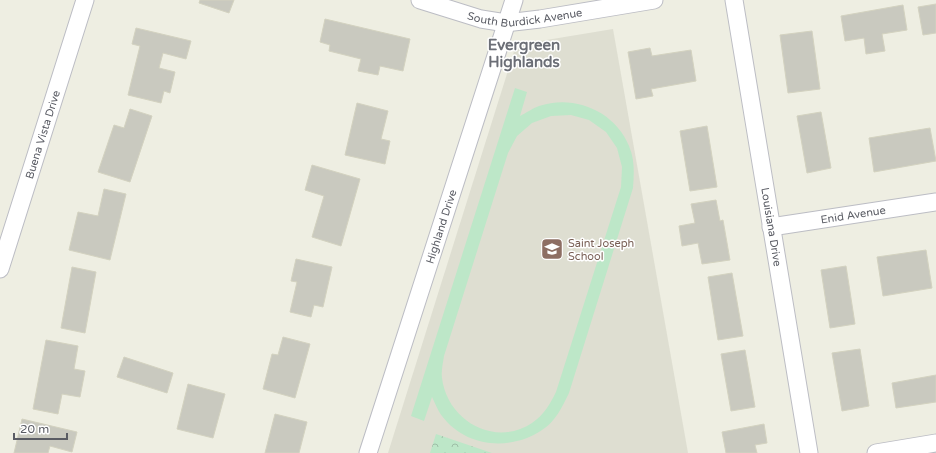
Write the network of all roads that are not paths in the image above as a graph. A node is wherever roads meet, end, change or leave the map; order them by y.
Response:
1 (85, 0) edge
2 (420, 0) edge
3 (514, 0) edge
4 (654, 0) edge
5 (734, 0) edge
6 (506, 23) junction
7 (936, 202) edge
8 (771, 227) junction
9 (0, 269) edge
10 (936, 443) edge
11 (368, 453) edge
12 (809, 453) edge
13 (876, 453) edge

1 - 9 street, Buena Vista Drive
2 - 6 street, South Burdick Avenue
3 - 6 street, Highland Drive
4 - 6 street, South Burdick Avenue
5 - 8 street, Louisiana Drive
6 - 11 street, Highland Drive
7 - 8 street, Enid Avenue
8 - 12 street, Louisiana Drive
10 - 13 street

